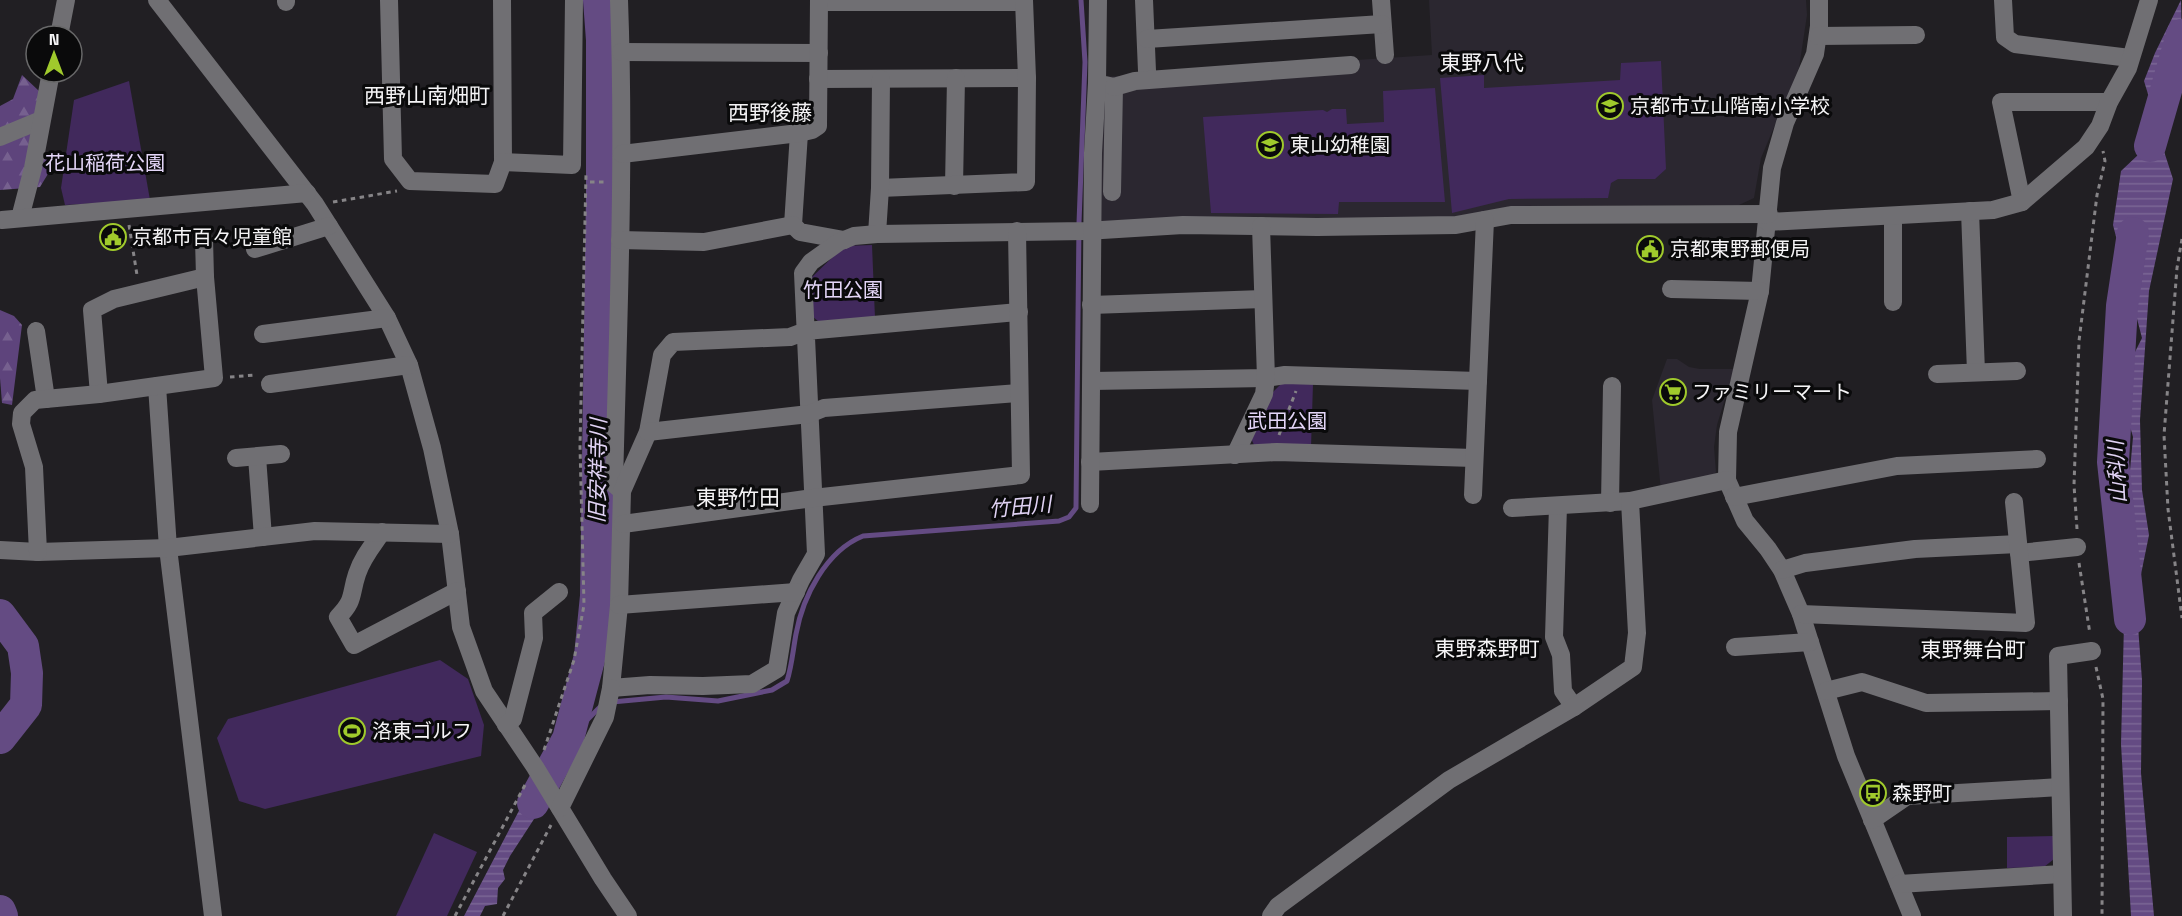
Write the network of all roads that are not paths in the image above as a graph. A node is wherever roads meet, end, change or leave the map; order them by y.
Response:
1 (66, 0) edge
2 (157, 0) edge
3 (389, 0) edge
4 (502, 0) edge
5 (574, 0) edge
6 (619, 0) edge
7 (1098, 0) edge
8 (1144, 0) edge
9 (1381, 0) edge
10 (1819, 0) edge
11 (2003, 0) edge
12 (2149, 0) edge
13 (819, 1) edge
14 (1024, 1) edge
15 (61, 24) edge
16 (1382, 24) junction
17 (1916, 35) dead end
18 (1818, 36) junction
19 (1146, 39) junction
20 (621, 52) junction
21 (819, 53) junction
22 (1385, 55) dead end
23 (2130, 58) junction
24 (1351, 65) dead end
25 (1148, 71) dead end
26 (956, 78) junction
27 (1027, 78) junction
28 (818, 79) junction
29 (881, 79) junction
30 (48, 84) edge
31 (1106, 85) junction
32 (2109, 102) junction
33 (41, 120) junction
34 (799, 133) junction
35 (0, 137) edge
36 (622, 154) junction
37 (503, 162) junction
38 (954, 186) junction
39 (880, 188) junction
40 (1112, 192) dead end
41 (311, 199) junction
42 (2022, 202) junction
43 (1970, 211) junction
44 (1893, 216) junction
45 (1769, 218) junction
46 (1485, 220) junction
47 (793, 225) junction
48 (329, 226) junction
49 (1261, 226) junction
50 (1089, 230) junction
51 (1017, 231) junction
52 (877, 234) junction
53 (204, 239) dead end
54 (620, 240) junction
55 (844, 240) junction
56 (255, 249) dead end
57 (205, 277) junction
58 (1671, 289) dead end
59 (1760, 291) junction
60 (1263, 299) junction
61 (1893, 302) dead end
62 (1091, 305) junction
63 (1019, 312) junction
64 (387, 318) junction
65 (36, 331) dead end
66 (807, 331) junction
67 (262, 334) dead end
68 (409, 365) junction
69 (2017, 371) dead end
70 (1976, 372) junction
71 (1937, 374) dead end
72 (1266, 378) junction
73 (1092, 381) junction
74 (1478, 381) junction
75 (270, 384) road end
76 (157, 386) junction
77 (1612, 386) dead end
78 (1019, 393) junction
79 (99, 394) junction
80 (46, 399) junction
81 (809, 414) junction
82 (648, 432) junction
83 (281, 454) dead end
84 (1235, 455) junction
85 (256, 457) junction
86 (236, 458) dead end
87 (1474, 458) junction
88 (2037, 459) dead end
89 (1090, 462) junction
90 (1731, 488) junction
91 (622, 491) junction
92 (1473, 495) dead end
93 (813, 498) junction
94 (1630, 501) junction
95 (2014, 502) dead end
96 (1610, 503) junction
97 (1090, 504) dead end
98 (1558, 506) junction
99 (1512, 508) dead end
100 (622, 524) junction
101 (382, 532) junction
102 (450, 534) junction
103 (263, 537) junction
104 (2077, 547) road end
105 (168, 548) junction
106 (2018, 548) junction
107 (0, 550) edge
108 (38, 552) junction
109 (1782, 570) junction
110 (457, 591) junction
111 (559, 592) dead end
112 (796, 592) junction
113 (619, 605) junction
114 (1801, 614) junction
115 (1810, 642) junction
116 (1735, 647) dead end
117 (2092, 651) road end
118 (610, 691) junction
119 (1826, 691) junction
120 (2059, 701) junction
121 (1574, 707) junction
122 (506, 725) junction
123 (2060, 787) junction
124 (560, 808) junction
125 (1872, 820) junction
126 (2062, 874) junction
127 (1899, 884) junction
128 (213, 916) edge
129 (628, 916) edge
130 (1271, 916) edge
131 (1912, 916) edge
132 (2063, 916) edge

1 - 15 street
2 - 41 street
3 - 37 street
4 - 37 street
5 - 37 street
6 - 20 street
7 - 31 street
8 - 19 street
9 - 16 street
10 - 18 street
11 - 23 street
12 - 23 street
13 - 14 street
13 - 21 street
14 - 27 street
16 - 19 street
16 - 22 street
17 - 18 street
18 - 45 street
19 - 25 street
20 - 21 street
20 - 36 street
21 - 28 street
23 - 32 street
24 - 31 street
26 - 27 street
26 - 29 street
26 - 38 street
27 - 38 street
28 - 29 street
28 - 34 street
29 - 39 street
30 - 33 street
31 - 40 street
31 - 50 street
32 - 42 street
32 - 42 street
33 - 35 street
33 - 41 street
34 - 36 street
34 - 47 street
36 - 54 street
38 - 39 street
39 - 52 street
41 - 48 street
42 - 43 street
43 - 44 street
43 - 70 street
44 - 45 street
44 - 61 street
45 - 46 street
45 - 59 street
46 - 49 street
46 - 74 street
47 - 54 street
47 - 55 street
48 - 56 street
48 - 64 street
49 - 50 street
49 - 60 street
50 - 51 street
50 - 62 street
51 - 52 street
51 - 63 street
52 - 55 street
53 - 57 street
54 - 91 street
55 - 66 street
57 - 76 street
57 - 79 street
58 - 59 street
59 - 90 street
60 - 62 street
60 - 72 street
62 - 73 street
63 - 66 street
63 - 78 street
64 - 67 street
64 - 68 street
65 - 80 street
66 - 81 street
66 - 82 street
68 - 75 street
68 - 102 street
69 - 70 street
70 - 71 street
72 - 73 street
72 - 74 street
72 - 84 street
73 - 89 street
74 - 87 street
76 - 79 street
76 - 105 street
77 - 96 street
78 - 81 street
78 - 93 street
79 - 80 street
80 - 108 street
81 - 82 street
81 - 93 street
82 - 91 street
83 - 85 street
84 - 87 street
84 - 89 street
85 - 86 street
85 - 103 street
87 - 92 street
88 - 90 street
89 - 97 street
90 - 94 street
90 - 109 street
91 - 100 street
93 - 100 street
93 - 112 street
94 - 96 street
94 - 121 street
95 - 106 street
96 - 98 street
98 - 99 street
98 - 121 street
100 - 113 street
101 - 102 street
101 - 103 street
101 - 110 street
102 - 110 street
103 - 105 street
104 - 106 street
105 - 108 street
105 - 128 street
106 - 109 street
106 - 114 street
107 - 108 street
109 - 114 street
110 - 122 street
111 - 122 street
112 - 113 street
112 - 118 street
113 - 118 street
114 - 115 street
115 - 116 street
115 - 119 street
117 - 120 street
118 - 124 street
119 - 120 street
119 - 125 street
120 - 123 street
121 - 130 street
122 - 124 street
123 - 125 street
123 - 126 street
124 - 129 street
125 - 127 street
126 - 127 street
126 - 132 street
127 - 131 street

